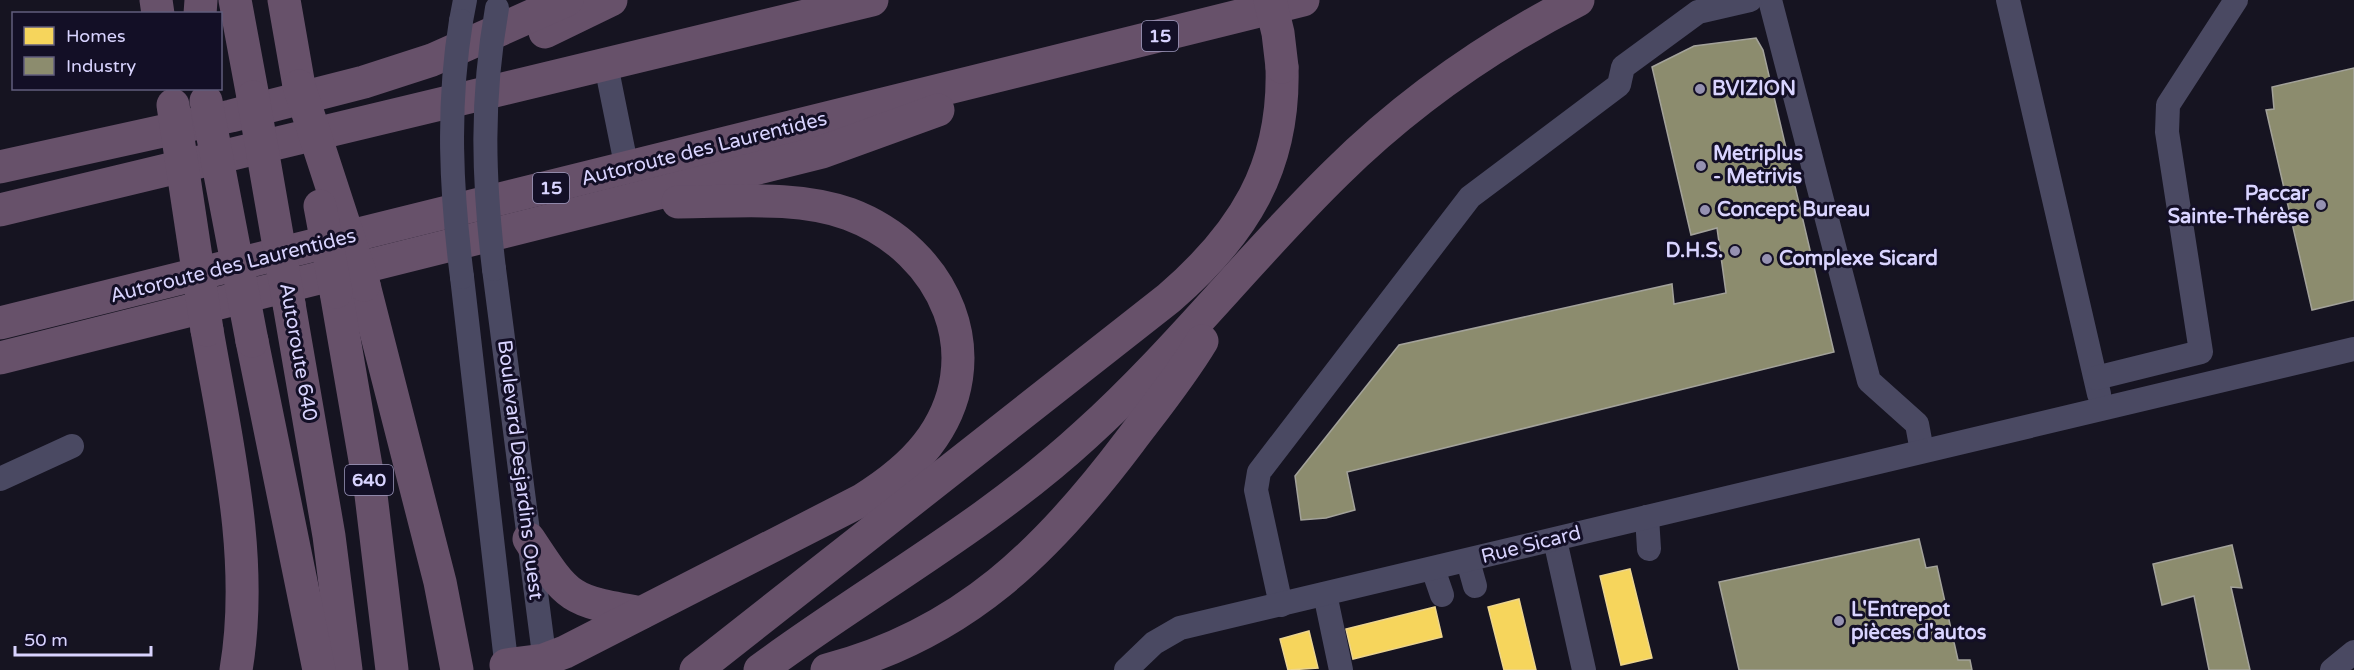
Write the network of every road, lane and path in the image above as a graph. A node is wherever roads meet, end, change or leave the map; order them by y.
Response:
1 (235, 0) edge
2 (284, 0) edge
3 (567, 0) edge
4 (611, 0) edge
5 (872, 0) edge
6 (1270, 0) edge
7 (1304, 0) edge
8 (1578, 0) edge
9 (1750, 0) edge
10 (1770, 0) edge
11 (2008, 0) edge
12 (2236, 0) edge
13 (498, 4) edge
14 (463, 11) edge
15 (1102, 51) junction
16 (606, 65) junction
17 (205, 90) edge
18 (172, 97) edge
19 (358, 124) junction
20 (0, 167) edge
21 (627, 169) junction
22 (628, 202) junction
23 (0, 210) edge
24 (1249, 265) junction
25 (350, 289) junction
26 (0, 323) edge
27 (2354, 349) edge
28 (0, 358) edge
29 (2096, 378) junction
30 (2103, 408) junction
31 (72, 446) dead end
32 (1922, 451) junction
33 (0, 479) edge
34 (1647, 516) junction
35 (529, 539) junction
36 (1555, 540) junction
37 (1649, 549) dead end
38 (1468, 561) junction
39 (1433, 569) junction
40 (1475, 586) dead end
41 (1325, 594) junction
42 (1442, 595) dead end
43 (1281, 604) junction
44 (641, 613) junction
45 (2354, 652) edge
46 (706, 661) edge
47 (771, 663) edge
48 (545, 665) edge
49 (506, 667) edge
50 (1133, 667) edge
51 (236, 670) edge
52 (319, 670) edge
53 (346, 670) edge
54 (392, 670) edge
55 (457, 670) edge
56 (827, 670) edge
57 (1341, 670) edge
58 (1584, 670) edge
59 (2332, 670) edge

1 - 53 highway, Autoroute 640 / 640, bridge
2 - 25 highway, bridge
3 - 20 highway
4 - 19 highway
5 - 16 highway
6 - 46 highway, bridge
7 - 15 highway, Autoroute des Laurentides / 15
8 - 24 highway
9 - 43 street
10 - 32 street
11 - 29 street
12 - 29 street
13 - 35 street, Boulevard Desjardins Ouest, bridge
14 - 49 street, Boulevard Desjardins Ouest, bridge
15 - 21 highway, Autoroute des Laurentides / 15
15 - 22 highway
16 - 19 highway
16 - 21 street
17 - 52 highway, bridge
18 - 51 highway, bridge
19 - 23 highway
21 - 26 highway, Autoroute des Laurentides / 15
22 - 28 highway
22 - 44 highway
24 - 47 highway
24 - 56 highway
25 - 54 highway, 640
25 - 55 highway
27 - 30 street, Rue Sicard
29 - 30 street
30 - 32 street, Rue Sicard
31 - 33 street
32 - 34 street, Rue Sicard
34 - 36 street, Rue Sicard
34 - 37 street
35 - 44 highway
35 - 48 street, Boulevard Desjardins Ouest
36 - 38 street, Rue Sicard
36 - 58 street
38 - 39 street, Rue Sicard
38 - 40 street
39 - 41 street, Rue Sicard
39 - 42 street
41 - 43 street, Rue Sicard
41 - 57 street
43 - 50 street, Rue Sicard
44 - 48 highway
45 - 59 street
48 - 49 highway

